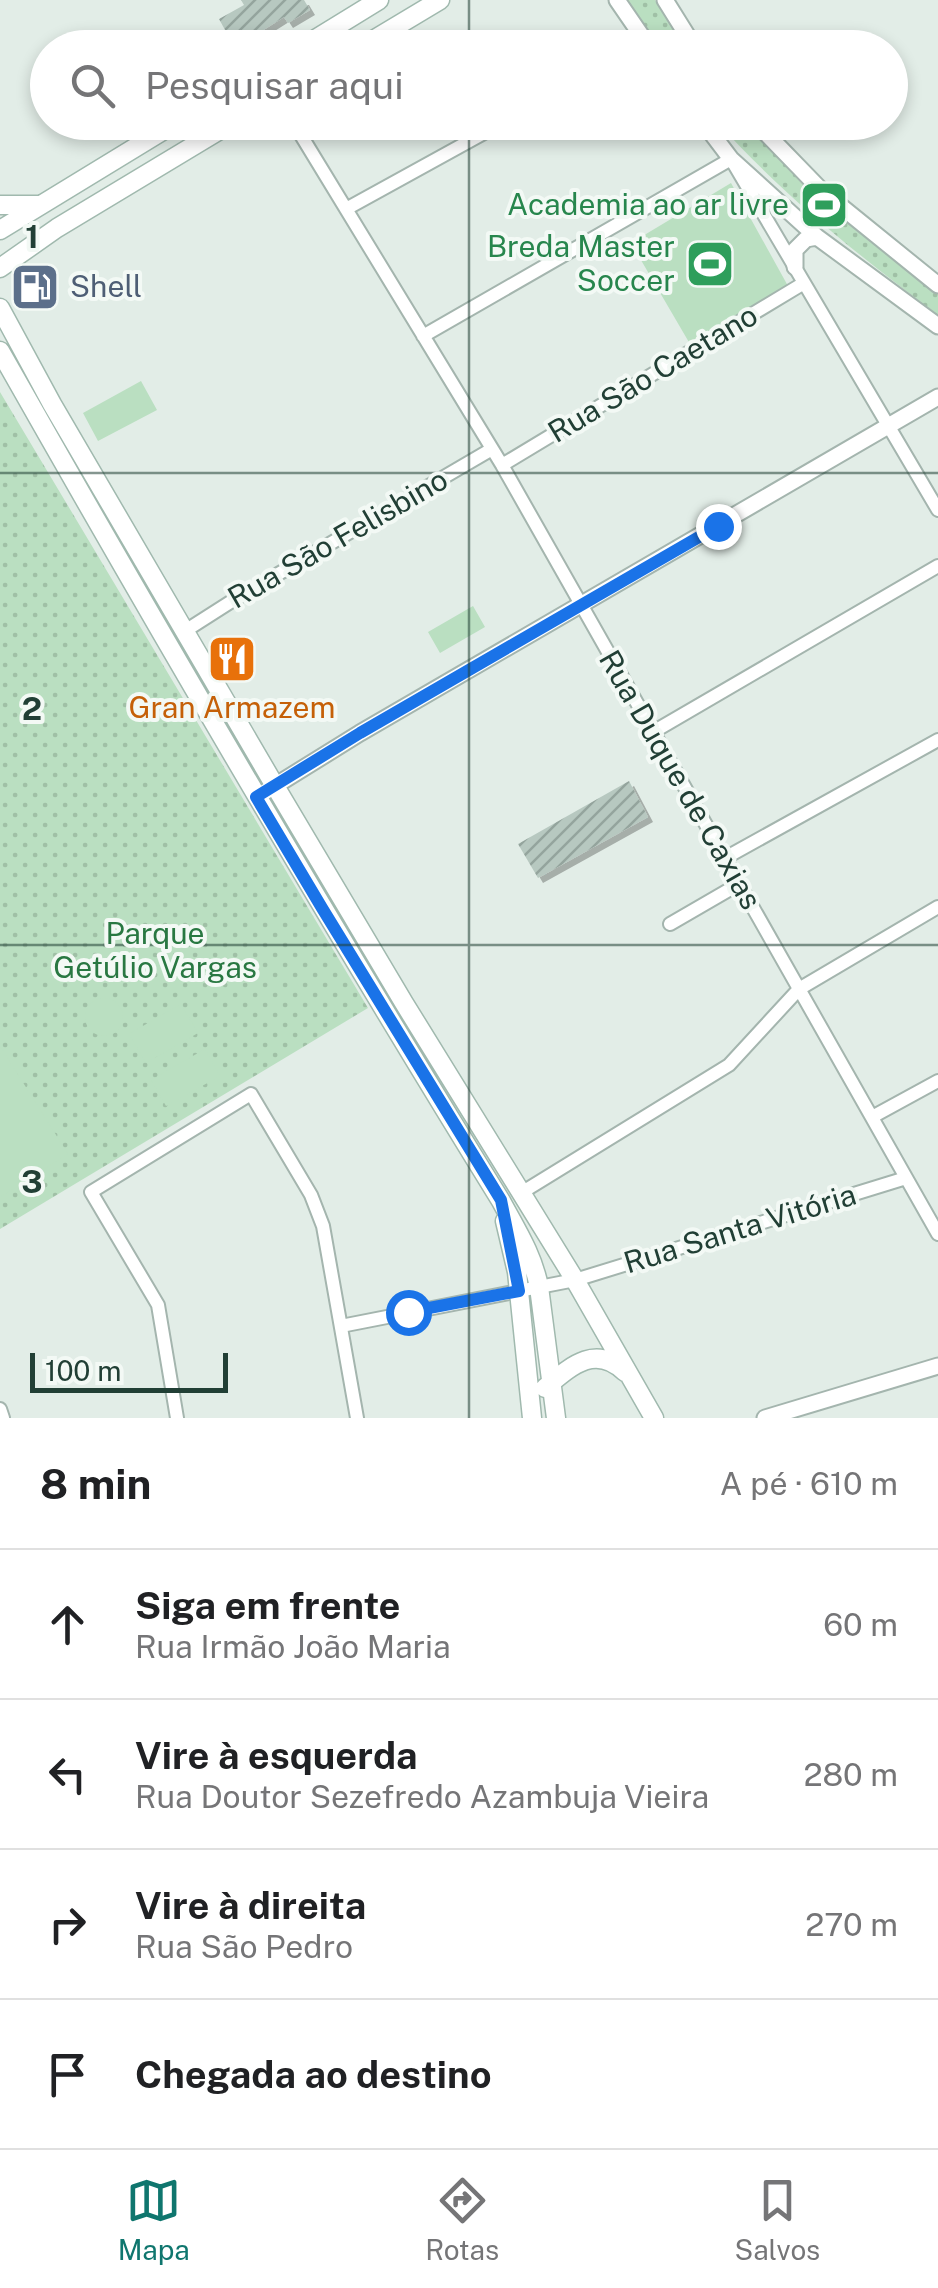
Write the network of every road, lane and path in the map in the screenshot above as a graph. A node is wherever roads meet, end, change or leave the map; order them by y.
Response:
1 (379, 0) edge
2 (440, 0) edge
3 (617, 0) edge
4 (664, 0) edge
5 (330, 30) edge
6 (390, 30) edge
7 (635, 30) edge
8 (683, 30) edge
9 (147, 140) edge
10 (203, 140) edge
11 (304, 140) edge
12 (471, 140) edge
13 (717, 140) edge
14 (772, 140) edge
15 (731, 159) junction
16 (0, 205) edge
17 (38, 205) junction
18 (346, 209) junction
19 (0, 230) edge
20 (817, 237) junction
21 (795, 267) junction
22 (0, 268) edge
23 (804, 284) junction
24 (938, 286) edge
25 (0, 308) edge
26 (938, 326) edge
27 (423, 336) junction
28 (0, 351) edge
29 (938, 397) edge
30 (888, 427) junction
31 (492, 450) junction
32 (502, 465) junction
33 (938, 510) edge
34 (938, 566) edge
35 (582, 606) junction
36 (185, 630) junction
37 (654, 732) junction
38 (938, 740) edge
39 (275, 786) junction
40 (256, 797) junction
41 (724, 858) junction
42 (739, 884) junction
43 (938, 907) edge
44 (670, 924) dead end
45 (799, 990) junction
46 (938, 1080) edge
47 (872, 1118) junction
48 (906, 1178) junction
49 (521, 1193) junction
50 (501, 1200) junction
51 (938, 1234) edge
52 (575, 1280) junction
53 (539, 1287) junction
54 (519, 1291) junction
55 (341, 1326) junction
56 (938, 1366) edge
57 (629, 1376) junction
58 (552, 1383) junction
59 (0, 1409) edge
60 (531, 1410) edge
61 (3, 1418) edge
62 (177, 1418) edge
63 (357, 1418) edge
64 (556, 1418) edge
65 (654, 1418) edge
66 (767, 1418) edge

1 - 5 main road
2 - 6 main road
3 - 7 street
4 - 8 street
9 - 17 main road
10 - 22 main road
11 - 18 street, Rua Duque de Caxias
12 - 18 street
13 - 15 street
14 - 24 street
15 - 20 street
15 - 21 street
15 - 27 street
16 - 17 main road
17 - 19 main road
18 - 27 street, Rua Duque de Caxias
20 - 21 street
20 - 26 street
21 - 23 street
23 - 30 street
23 - 32 street, Rua São Caetano
25 - 36 main road
27 - 31 street, Rua Duque de Caxias
28 - 40 main road
29 - 30 street
30 - 33 street
30 - 35 street
31 - 32 street, Rua Duque de Caxias
31 - 36 street, Rua São Felisbino
32 - 35 street, Rua Duque de Caxias
34 - 37 street
35 - 37 street, Rua Duque de Caxias
35 - 39 street
36 - 39 main road
37 - 41 street, Rua Duque de Caxias
38 - 41 street
39 - 40 street
39 - 49 main road
40 - 50 main road
41 - 42 street, Rua Duque de Caxias
42 - 44 street
42 - 45 street, Rua Duque de Caxias
43 - 45 street
45 - 47 street, Rua Duque de Caxias
45 - 49 street
46 - 47 street
47 - 48 street, Rua Duque de Caxias
48 - 51 street, Rua Duque de Caxias
48 - 52 street, Rua Santa Vitória
49 - 52 main road
50 - 53 main road
50 - 54 main road
52 - 53 street, Rua Santa Vitória
52 - 57 main road
53 - 54 street, Rua Santa Vitória
53 - 58 main road
54 - 55 street, Rua Santa Vitória
54 - 60 main road
55 - 62 street
55 - 63 street
56 - 66 street
57 - 58 main road
57 - 65 main road
58 - 60 main road
58 - 64 main road
59 - 61 street

